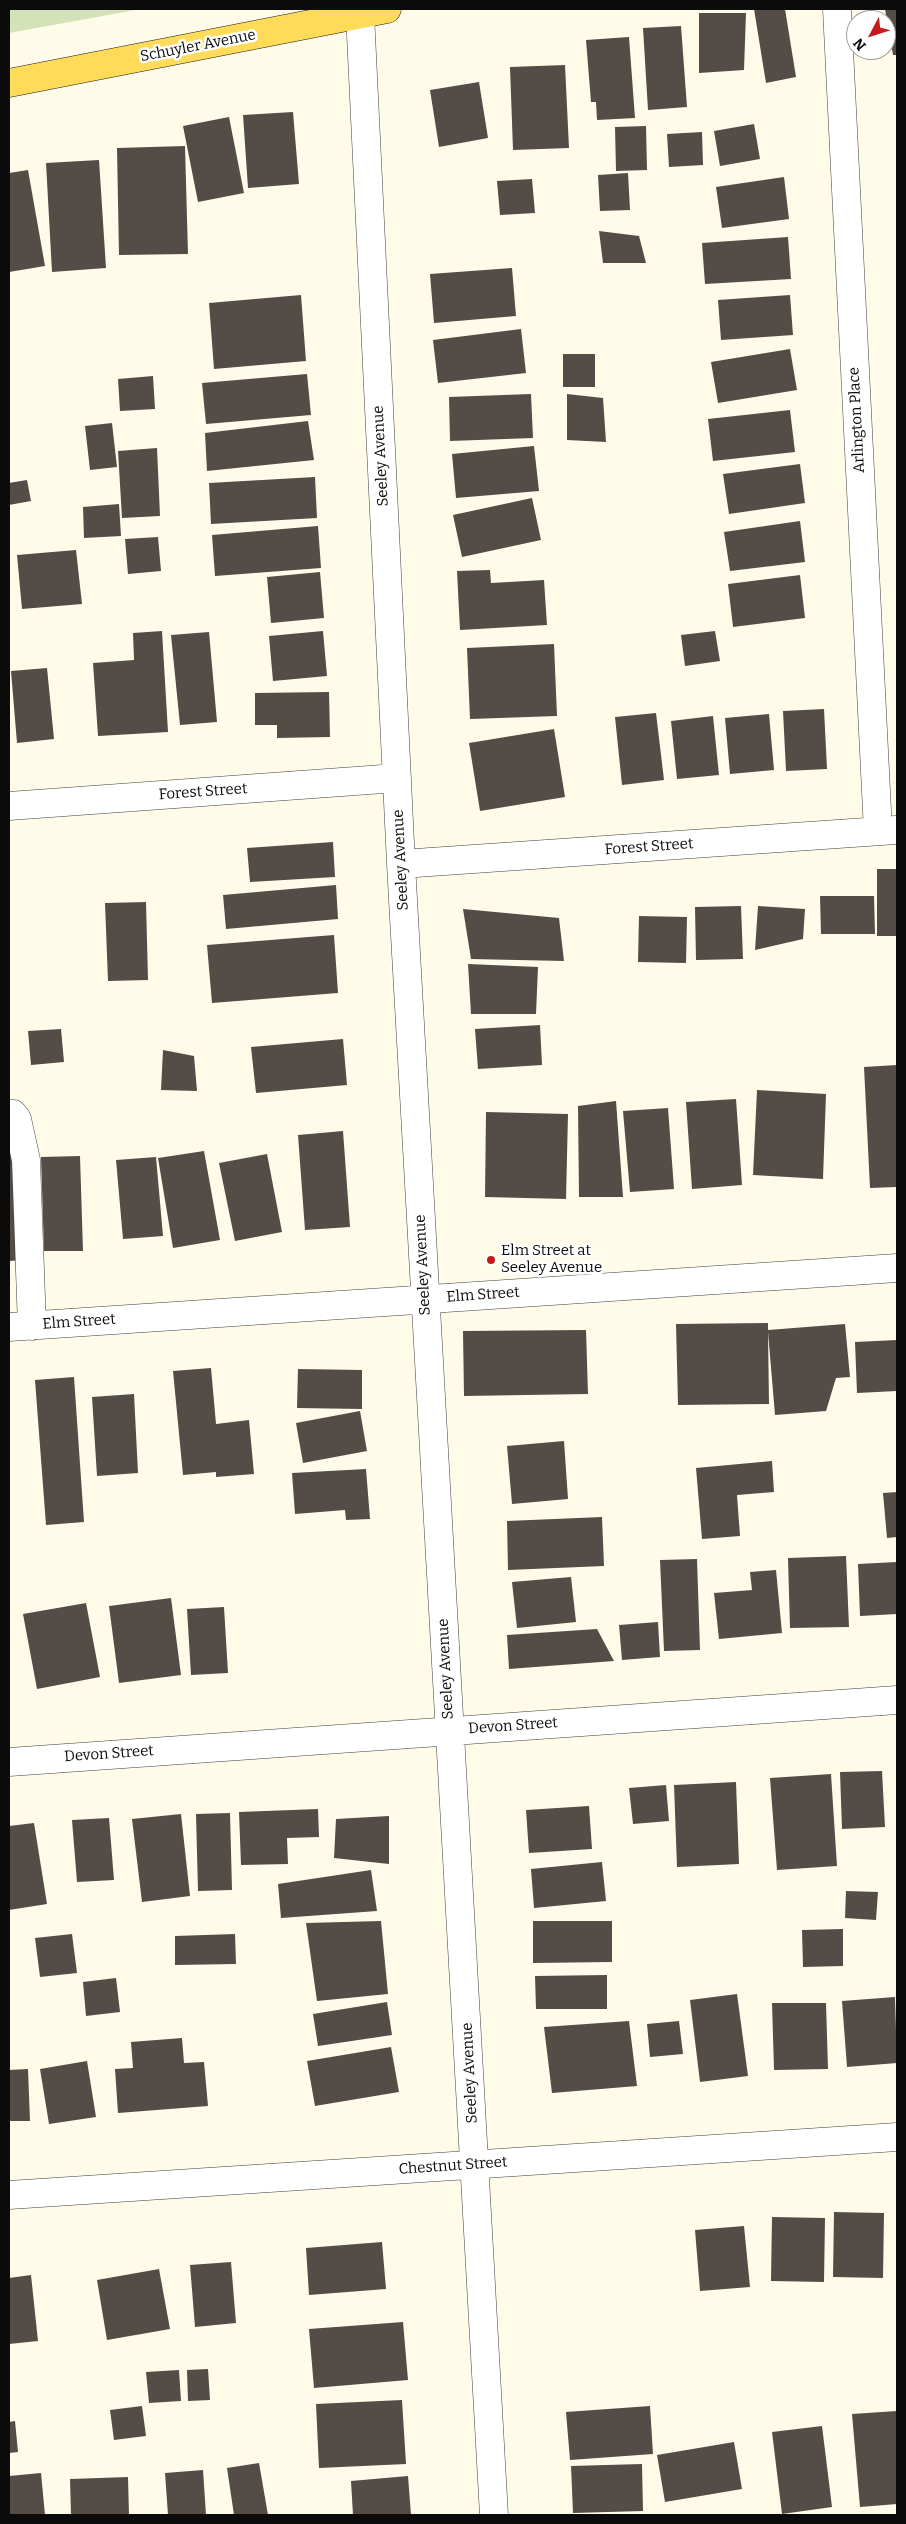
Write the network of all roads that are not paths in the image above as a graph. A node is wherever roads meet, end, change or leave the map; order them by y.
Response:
1 (387, 9) edge
2 (837, 9) edge
3 (360, 14) junction
4 (9, 83) edge
5 (397, 778) junction
6 (9, 806) edge
7 (888, 830) edge
8 (401, 864) junction
9 (9, 1114) edge
10 (897, 1268) edge
11 (425, 1298) junction
12 (20, 1326) edge
13 (897, 1700) edge
14 (450, 1730) junction
15 (9, 1762) edge
16 (897, 2137) edge
17 (475, 2164) junction
18 (9, 2195) edge
19 (494, 2515) edge

1 - 3 main road, Schuyler Avenue
2 - 7 street, Arlington Place
3 - 4 main road, Schuyler Avenue
3 - 5 street, Seeley Avenue
5 - 6 street, Forest Street
5 - 8 street, Seeley Avenue
7 - 8 street, Forest Street
8 - 11 street, Seeley Avenue
9 - 12 street
10 - 11 street, Elm Street
11 - 12 street, Elm Street
11 - 14 street, Seeley Avenue
13 - 14 street, Devon Street
14 - 15 street, Devon Street
14 - 17 street, Seeley Avenue
16 - 17 street, Chestnut Street
17 - 18 street, Chestnut Street
17 - 19 street, Seeley Avenue

